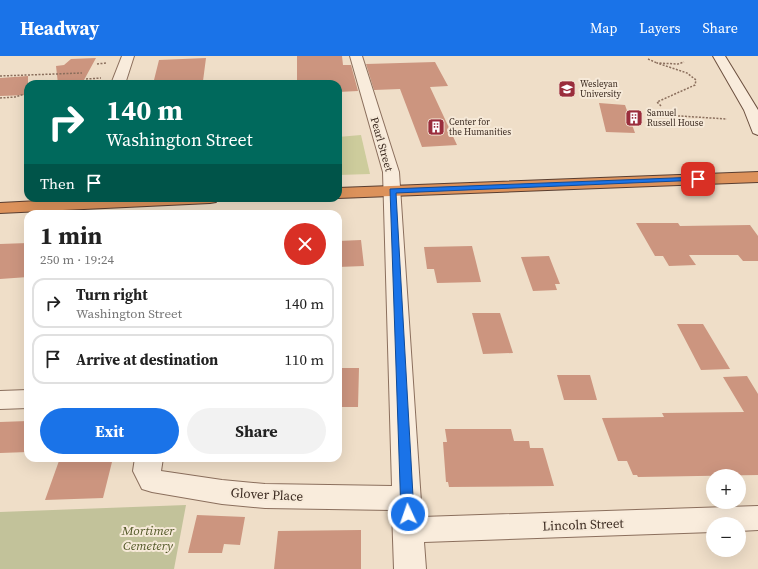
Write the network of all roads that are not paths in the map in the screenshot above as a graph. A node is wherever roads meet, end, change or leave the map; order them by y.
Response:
1 (128, 56) edge
2 (356, 56) edge
3 (719, 56) edge
4 (119, 80) edge
5 (757, 124) edge
6 (758, 177) edge
7 (392, 191) junction
8 (342, 193) edge
9 (67, 202) edge
10 (0, 208) edge
11 (24, 399) edge
12 (0, 400) edge
13 (148, 462) edge
14 (407, 498) junction
15 (758, 518) edge
16 (408, 530) junction
17 (410, 569) edge

1 - 4 street
2 - 7 street, Pearl Street
3 - 5 street
6 - 7 highway
7 - 8 highway
7 - 14 street, Pearl Street
9 - 10 highway
11 - 12 street
13 - 14 street, Glover Place
14 - 16 street, Pearl Street
15 - 16 street, Lincoln Street
16 - 17 street, Pearl Street

